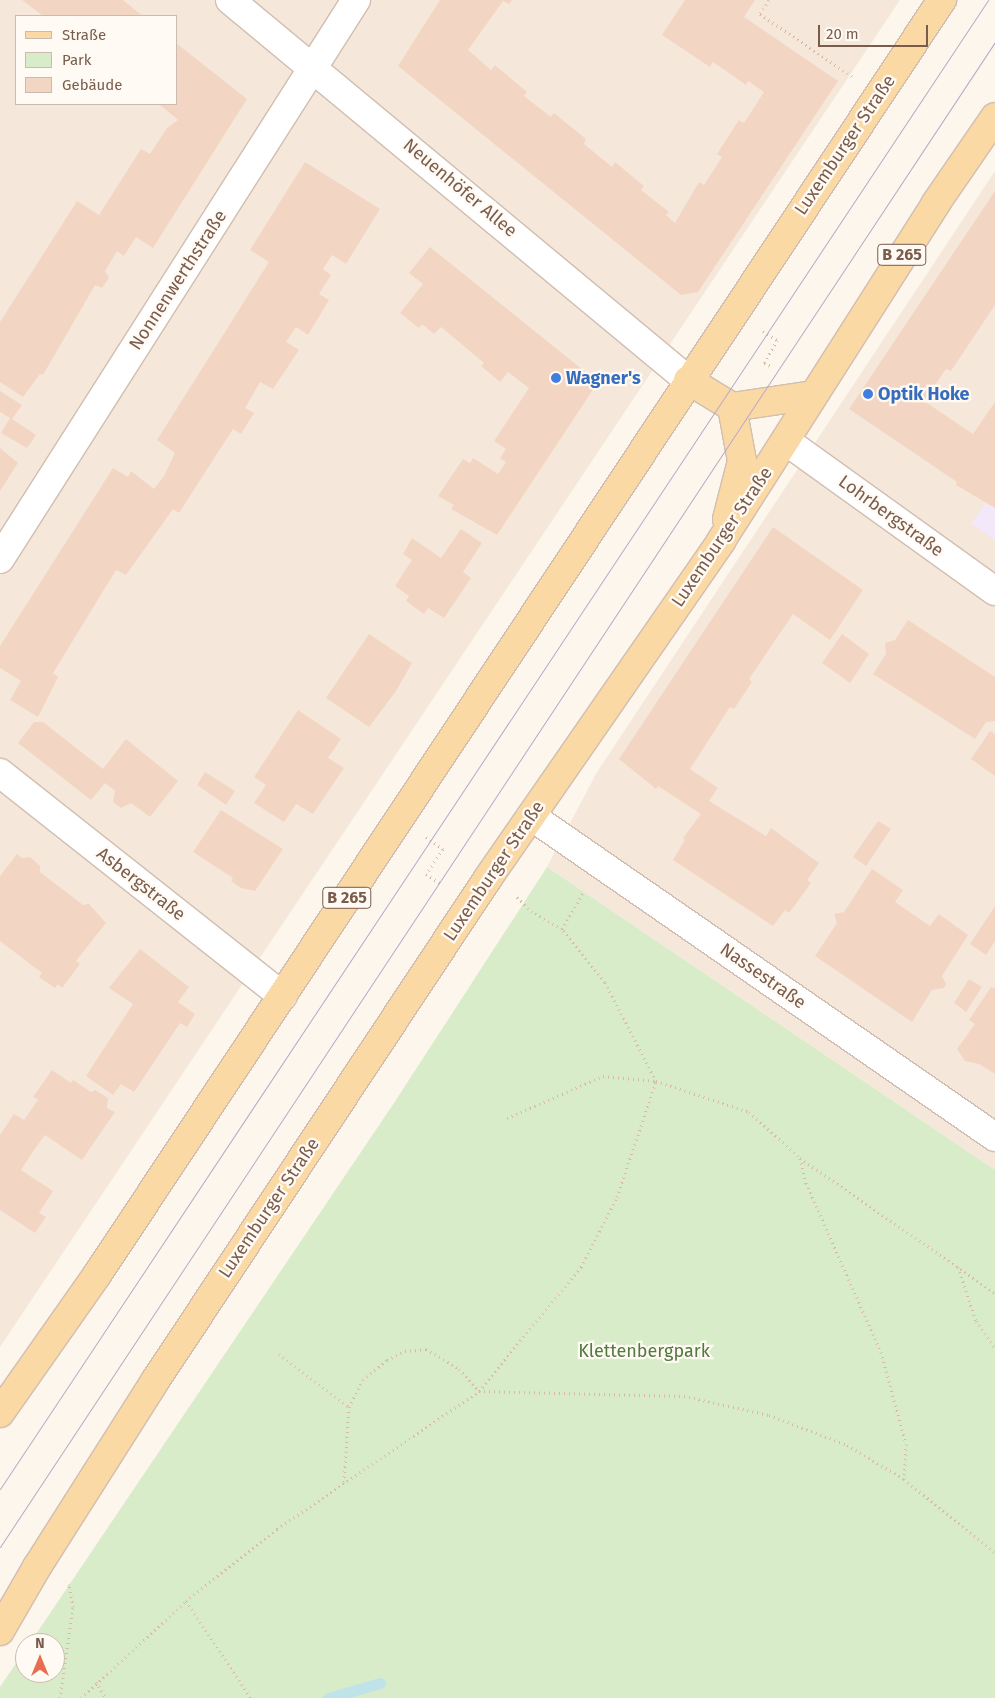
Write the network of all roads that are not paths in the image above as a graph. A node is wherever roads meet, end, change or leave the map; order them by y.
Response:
1 (230, 0) edge
2 (356, 0) edge
3 (942, 0) edge
4 (317, 62) junction
5 (995, 117) edge
6 (688, 380) junction
7 (813, 395) junction
8 (732, 407) junction
9 (786, 441) junction
10 (721, 541) junction
11 (0, 559) edge
12 (995, 591) edge
13 (0, 773) edge
14 (530, 816) junction
15 (282, 996) junction
16 (995, 1137) edge
17 (0, 1413) edge
18 (0, 1631) edge

1 - 4 street, Neuenhöfer Allee
2 - 4 street, Nonnenwerthstraße
3 - 6 main road, Luxemburger Straße / B 265
4 - 6 street, Neuenhöfer Allee
4 - 11 street, Nonnenwerthstraße
5 - 7 main road, Luxemburger Straße / B 265
6 - 8 main road
6 - 15 main road, Luxemburger Straße / B 265
7 - 8 main road
7 - 9 main road, Luxemburger Straße / B 265
8 - 10 main road
9 - 10 main road, Luxemburger Straße / B 265
9 - 12 street, Lohrbergstraße
10 - 14 main road, Luxemburger Straße / B 265
13 - 15 street, Asbergstraße
14 - 16 street, Nassestraße
14 - 18 main road, Luxemburger Straße / B 265
15 - 17 main road, Luxemburger Straße / B 265

